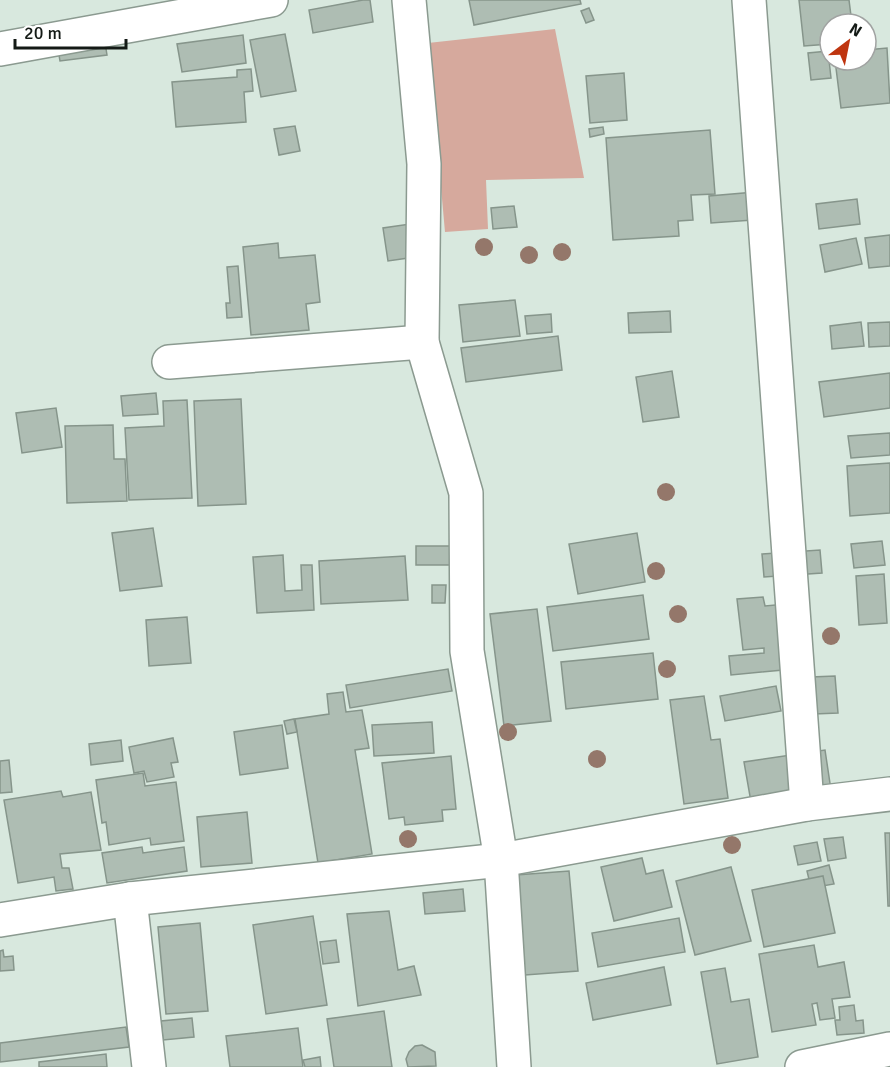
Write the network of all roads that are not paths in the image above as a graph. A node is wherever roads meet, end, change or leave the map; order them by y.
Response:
1 (271, 0) edge
2 (409, 0) edge
3 (749, 0) edge
4 (0, 49) edge
5 (422, 342) junction
6 (169, 362) dead end
7 (890, 794) edge
8 (807, 804) junction
9 (501, 860) junction
10 (130, 899) junction
11 (0, 920) edge
12 (890, 1049) edge
13 (148, 1067) edge
14 (514, 1067) edge
15 (802, 1067) edge

1 - 4 street
2 - 5 street
3 - 8 street
5 - 6 street
5 - 9 street
7 - 8 street
8 - 9 street
9 - 10 street
9 - 14 street
10 - 11 street
10 - 13 street
12 - 15 street

